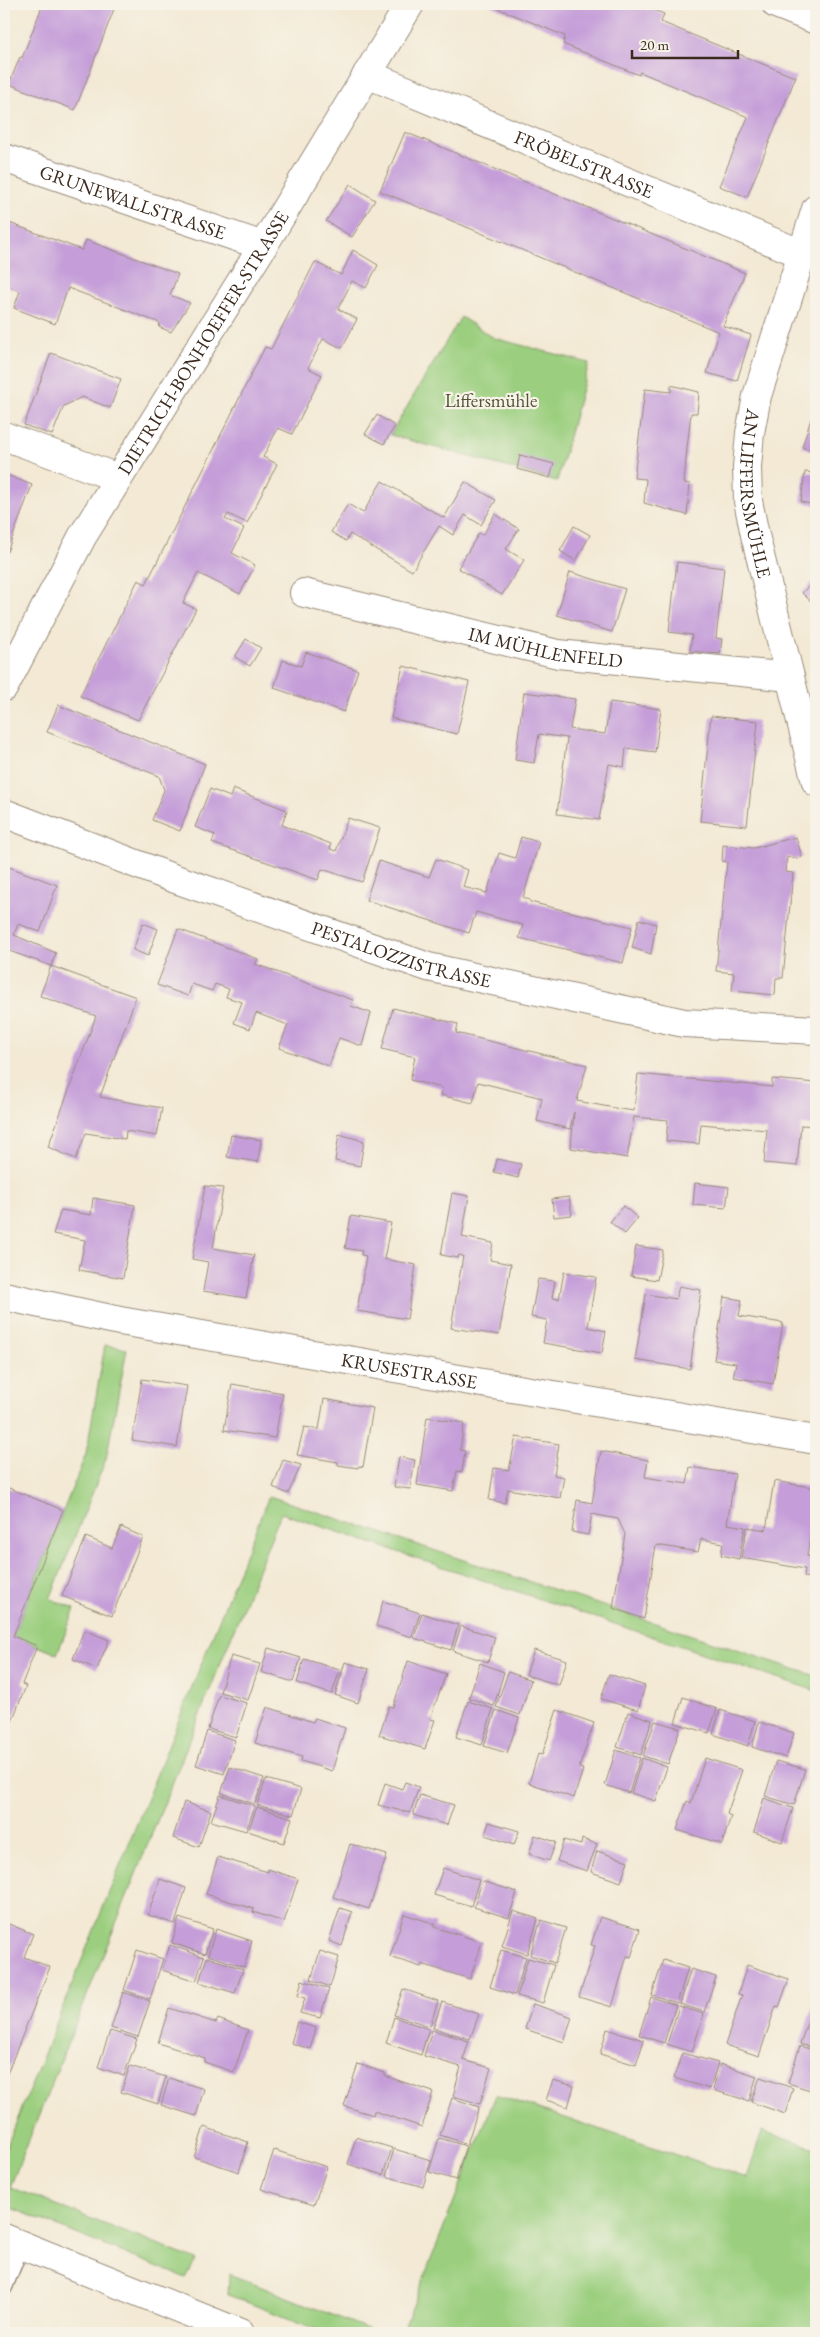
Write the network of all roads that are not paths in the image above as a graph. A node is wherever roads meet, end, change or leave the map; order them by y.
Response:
1 (410, 4) edge
2 (776, 4) edge
3 (816, 20) edge
4 (367, 74) junction
5 (4, 158) edge
6 (816, 209) edge
7 (263, 246) junction
8 (802, 254) junction
9 (4, 436) edge
10 (118, 478) junction
11 (304, 593) dead end
12 (790, 676) junction
13 (4, 687) edge
14 (816, 782) edge
15 (4, 814) edge
16 (816, 1030) edge
17 (4, 1296) edge
18 (816, 1440) edge
19 (12, 2242) edge
20 (4, 2287) edge
21 (240, 2333) edge

1 - 4 street, DIETRICH-BONHOEFFER-STRASSE
2 - 3 street
4 - 7 street, DIETRICH-BONHOEFFER-STRASSE
4 - 8 street, FRÖBELSTRASSE
5 - 7 street, GRUNEWALLSTRASSE
6 - 8 street, AN LIFFERSMÜHLE
7 - 10 street, DIETRICH-BONHOEFFER-STRASSE
8 - 12 street, AN LIFFERSMÜHLE
9 - 10 street
10 - 13 street, DIETRICH-BONHOEFFER-STRASSE
11 - 12 street, IM MÜHLENFELD
12 - 14 street, AN LIFFERSMÜHLE
15 - 16 street, PESTALOZZISTRASSE
17 - 18 street, KRUSESTRASSE
19 - 20 lane
19 - 21 street

